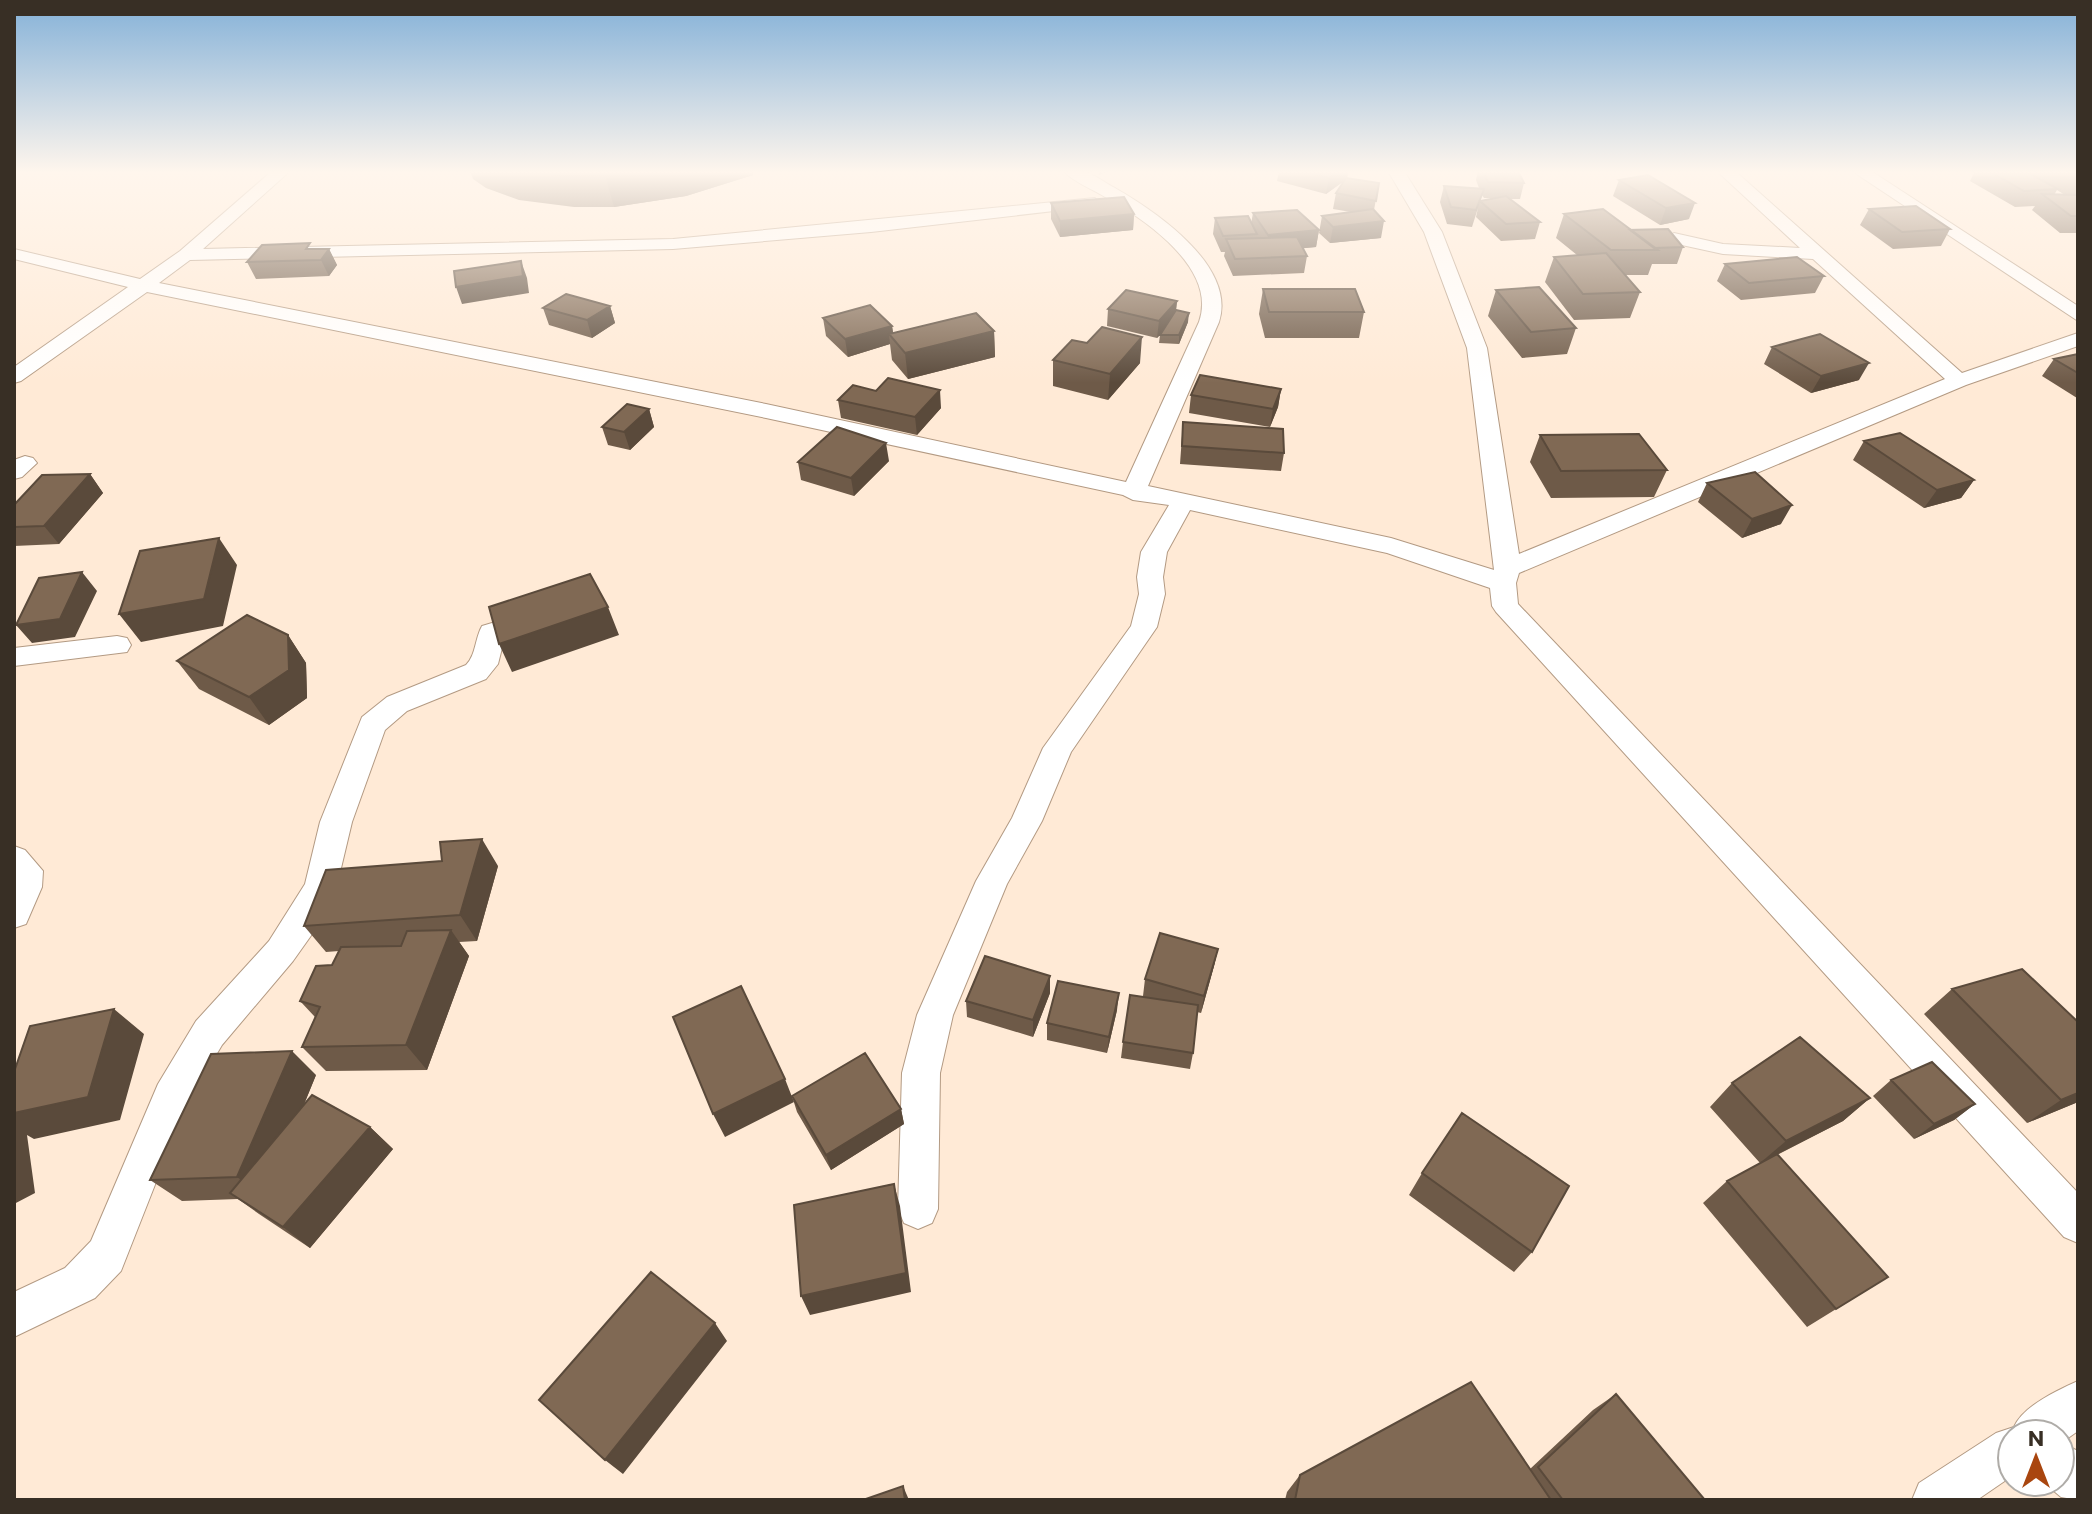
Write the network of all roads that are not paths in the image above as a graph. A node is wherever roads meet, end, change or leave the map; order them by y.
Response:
1 (201, 242) edge
2 (700, 242) edge
3 (1180, 242) edge
4 (1437, 242) edge
5 (1690, 242) edge
6 (1803, 242) edge
7 (1967, 242) edge
8 (14, 254) edge
9 (1817, 254) junction
10 (186, 255) junction
11 (141, 285) junction
12 (2078, 315) edge
13 (2078, 339) edge
14 (14, 377) edge
15 (1959, 381) junction
16 (1133, 493) junction
17 (1182, 503) junction
18 (1505, 576) junction
19 (492, 632) edge
20 (117, 645) dead end
21 (14, 657) edge
22 (14, 859) edge
23 (14, 914) edge
24 (918, 1209) dead end
25 (2078, 1223) edge
26 (14, 1315) edge
27 (2078, 1404) edge
28 (2057, 1418) edge
29 (1996, 1460) edge
30 (1936, 1500) edge

1 - 10 street
2 - 10 street
3 - 16 street
4 - 18 street
5 - 9 street
6 - 9 street
7 - 12 street
8 - 11 street
9 - 15 street
10 - 11 street
11 - 14 street
11 - 16 street
13 - 15 street
15 - 18 street
16 - 17 street
17 - 18 street
17 - 24 street
18 - 25 street
19 - 26 street
20 - 21 street
22 - 23 street
27 - 28 street
29 - 30 street

